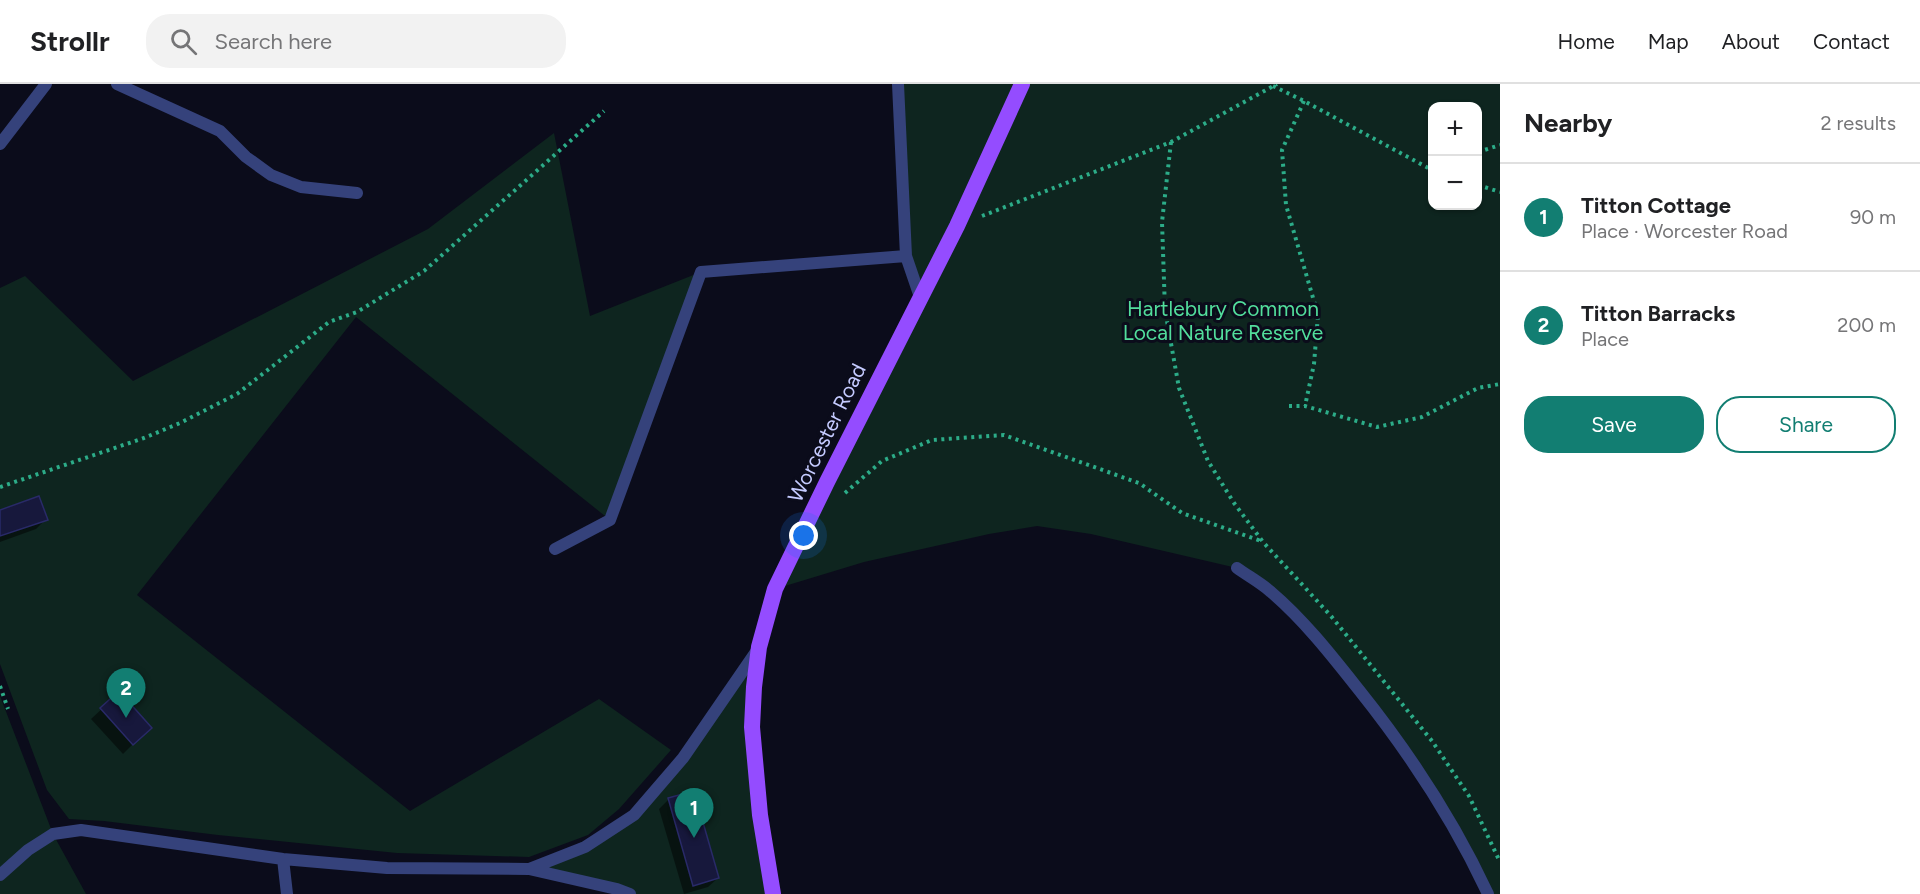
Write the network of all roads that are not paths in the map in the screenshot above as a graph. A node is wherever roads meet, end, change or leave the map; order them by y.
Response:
1 (46, 84) edge
2 (117, 84) edge
3 (898, 84) edge
4 (1022, 84) edge
5 (140, 88) edge
6 (0, 144) edge
7 (357, 193) dead end
8 (906, 256) junction
9 (920, 297) junction
10 (555, 549) dead end
11 (1237, 568) dead end
12 (759, 647) junction
13 (283, 859) junction
14 (530, 869) junction
15 (0, 874) edge
16 (287, 894) edge
17 (630, 894) edge
18 (772, 894) edge
19 (1488, 894) edge

1 - 6 lane
2 - 5 lane
3 - 8 lane
4 - 9 main road, Worcester Road
5 - 7 lane
8 - 9 lane
8 - 10 lane
9 - 12 main road, Worcester Road
11 - 19 lane
12 - 14 lane
12 - 18 main road, Worcester Road
13 - 14 lane
13 - 15 lane
13 - 16 lane
14 - 17 lane

